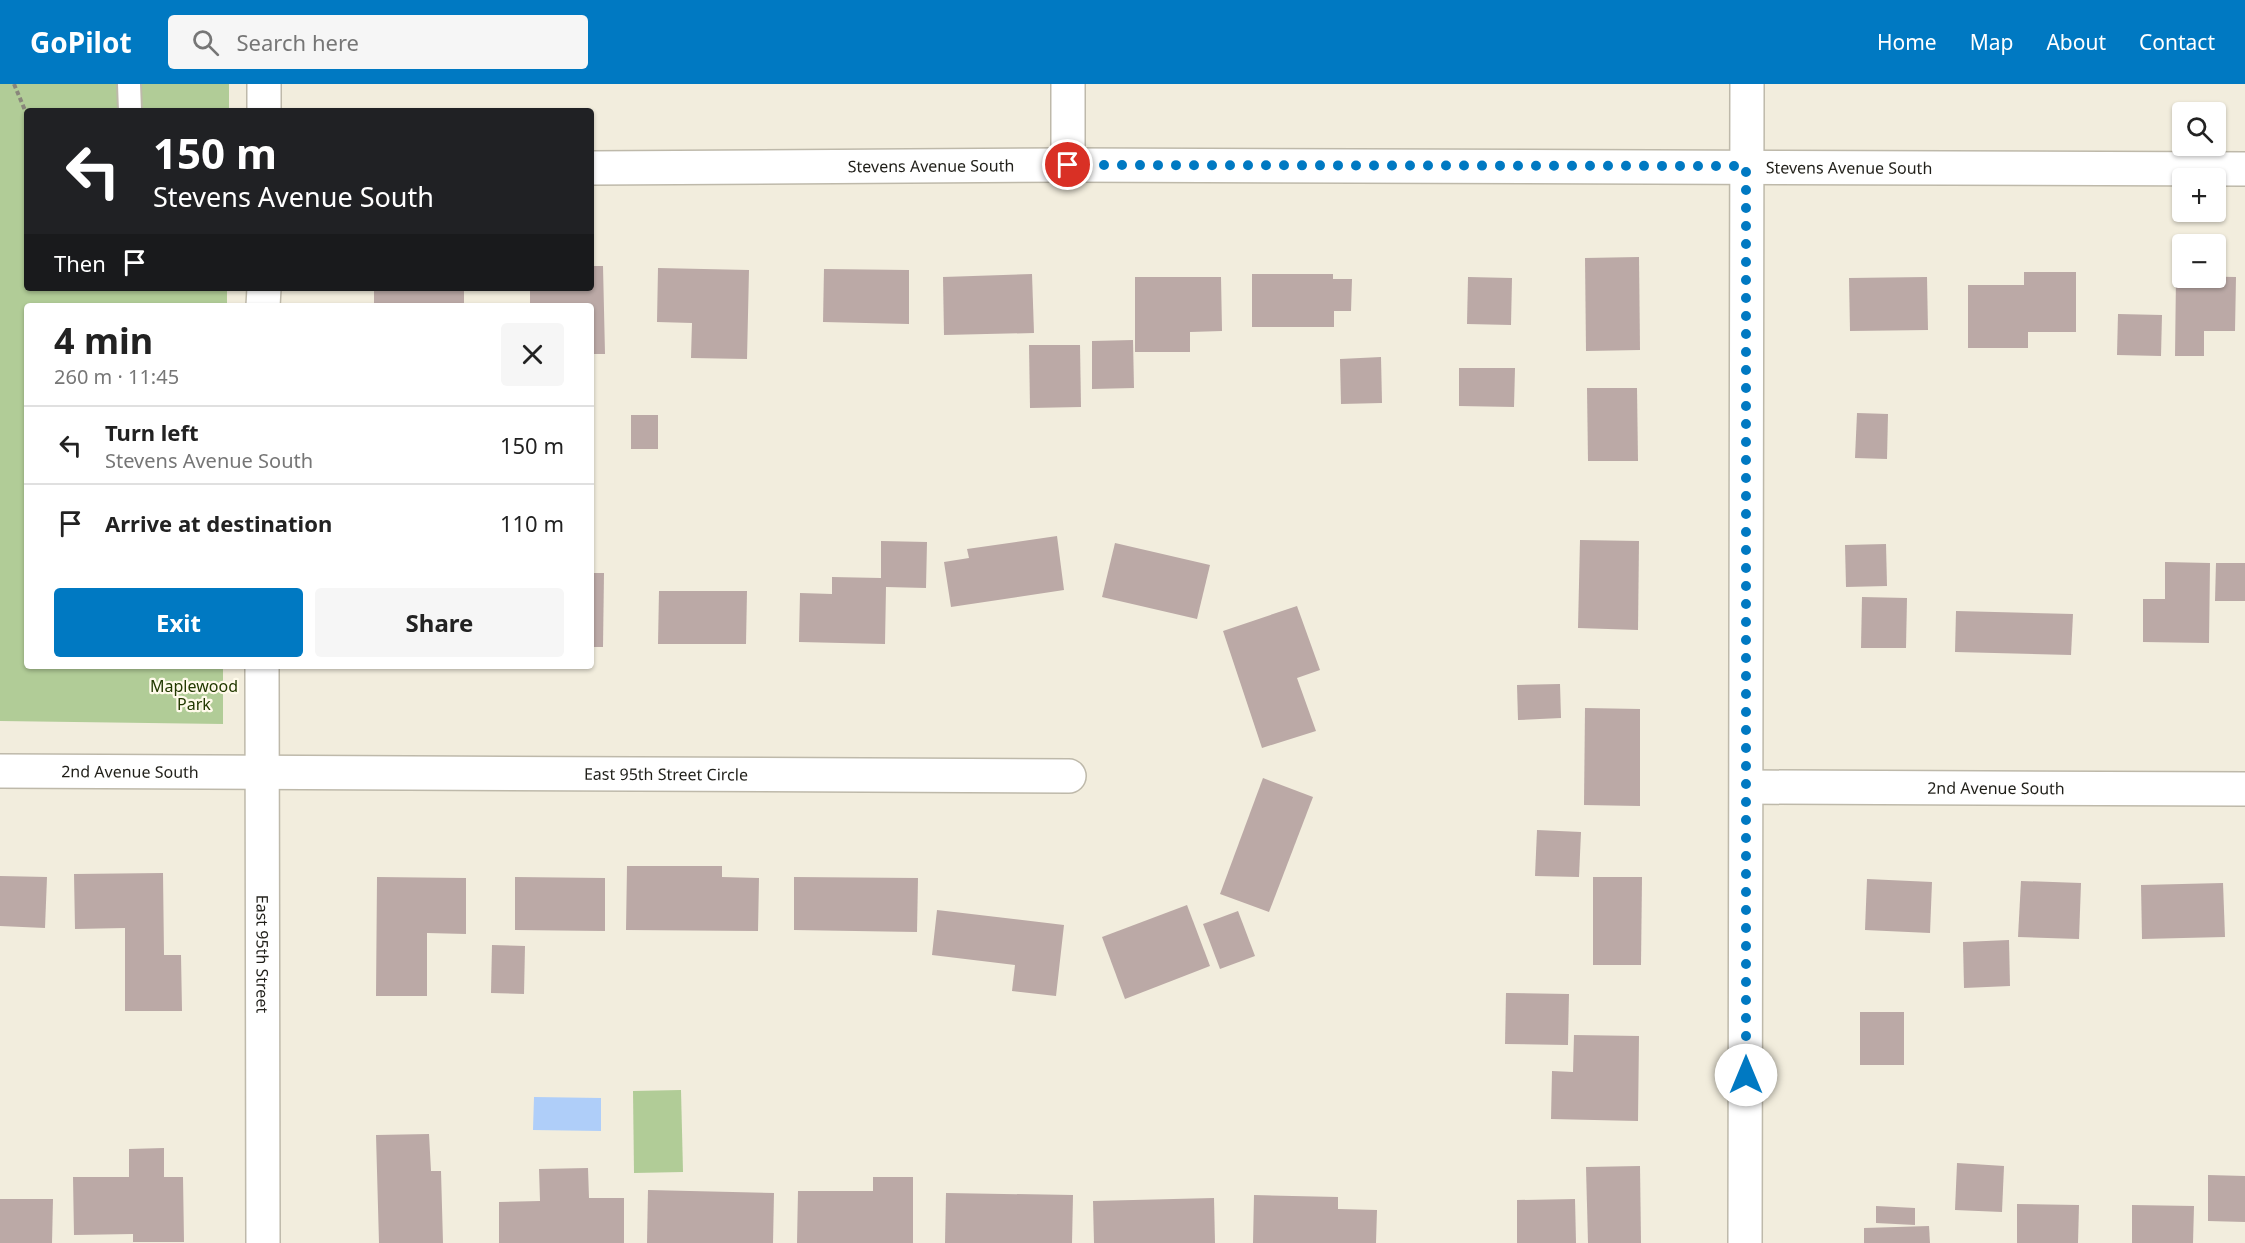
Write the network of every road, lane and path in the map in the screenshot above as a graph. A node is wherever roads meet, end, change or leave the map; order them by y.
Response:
1 (14, 84) edge
2 (129, 84) edge
3 (264, 84) edge
4 (1068, 84) edge
5 (1746, 84) edge
6 (24, 108) edge
7 (130, 108) edge
8 (264, 108) edge
9 (1068, 165) junction
10 (1746, 166) junction
11 (594, 168) edge
12 (2245, 169) edge
13 (262, 669) edge
14 (0, 771) edge
15 (262, 772) junction
16 (1069, 776) dead end
17 (1746, 787) junction
18 (2245, 789) edge
19 (263, 1243) edge
20 (1745, 1243) edge

1 - 6 path
2 - 7 lane
3 - 8 street
4 - 9 street
5 - 10 street
9 - 10 street, Stevens Avenue South
9 - 11 street, Stevens Avenue South
10 - 12 street, Stevens Avenue South
10 - 17 street
13 - 15 street, East 95th Street
14 - 15 street, 2nd Avenue South
15 - 16 street, East 95th Street Circle
15 - 19 street, East 95th Street
17 - 18 street, 2nd Avenue South
17 - 20 street

